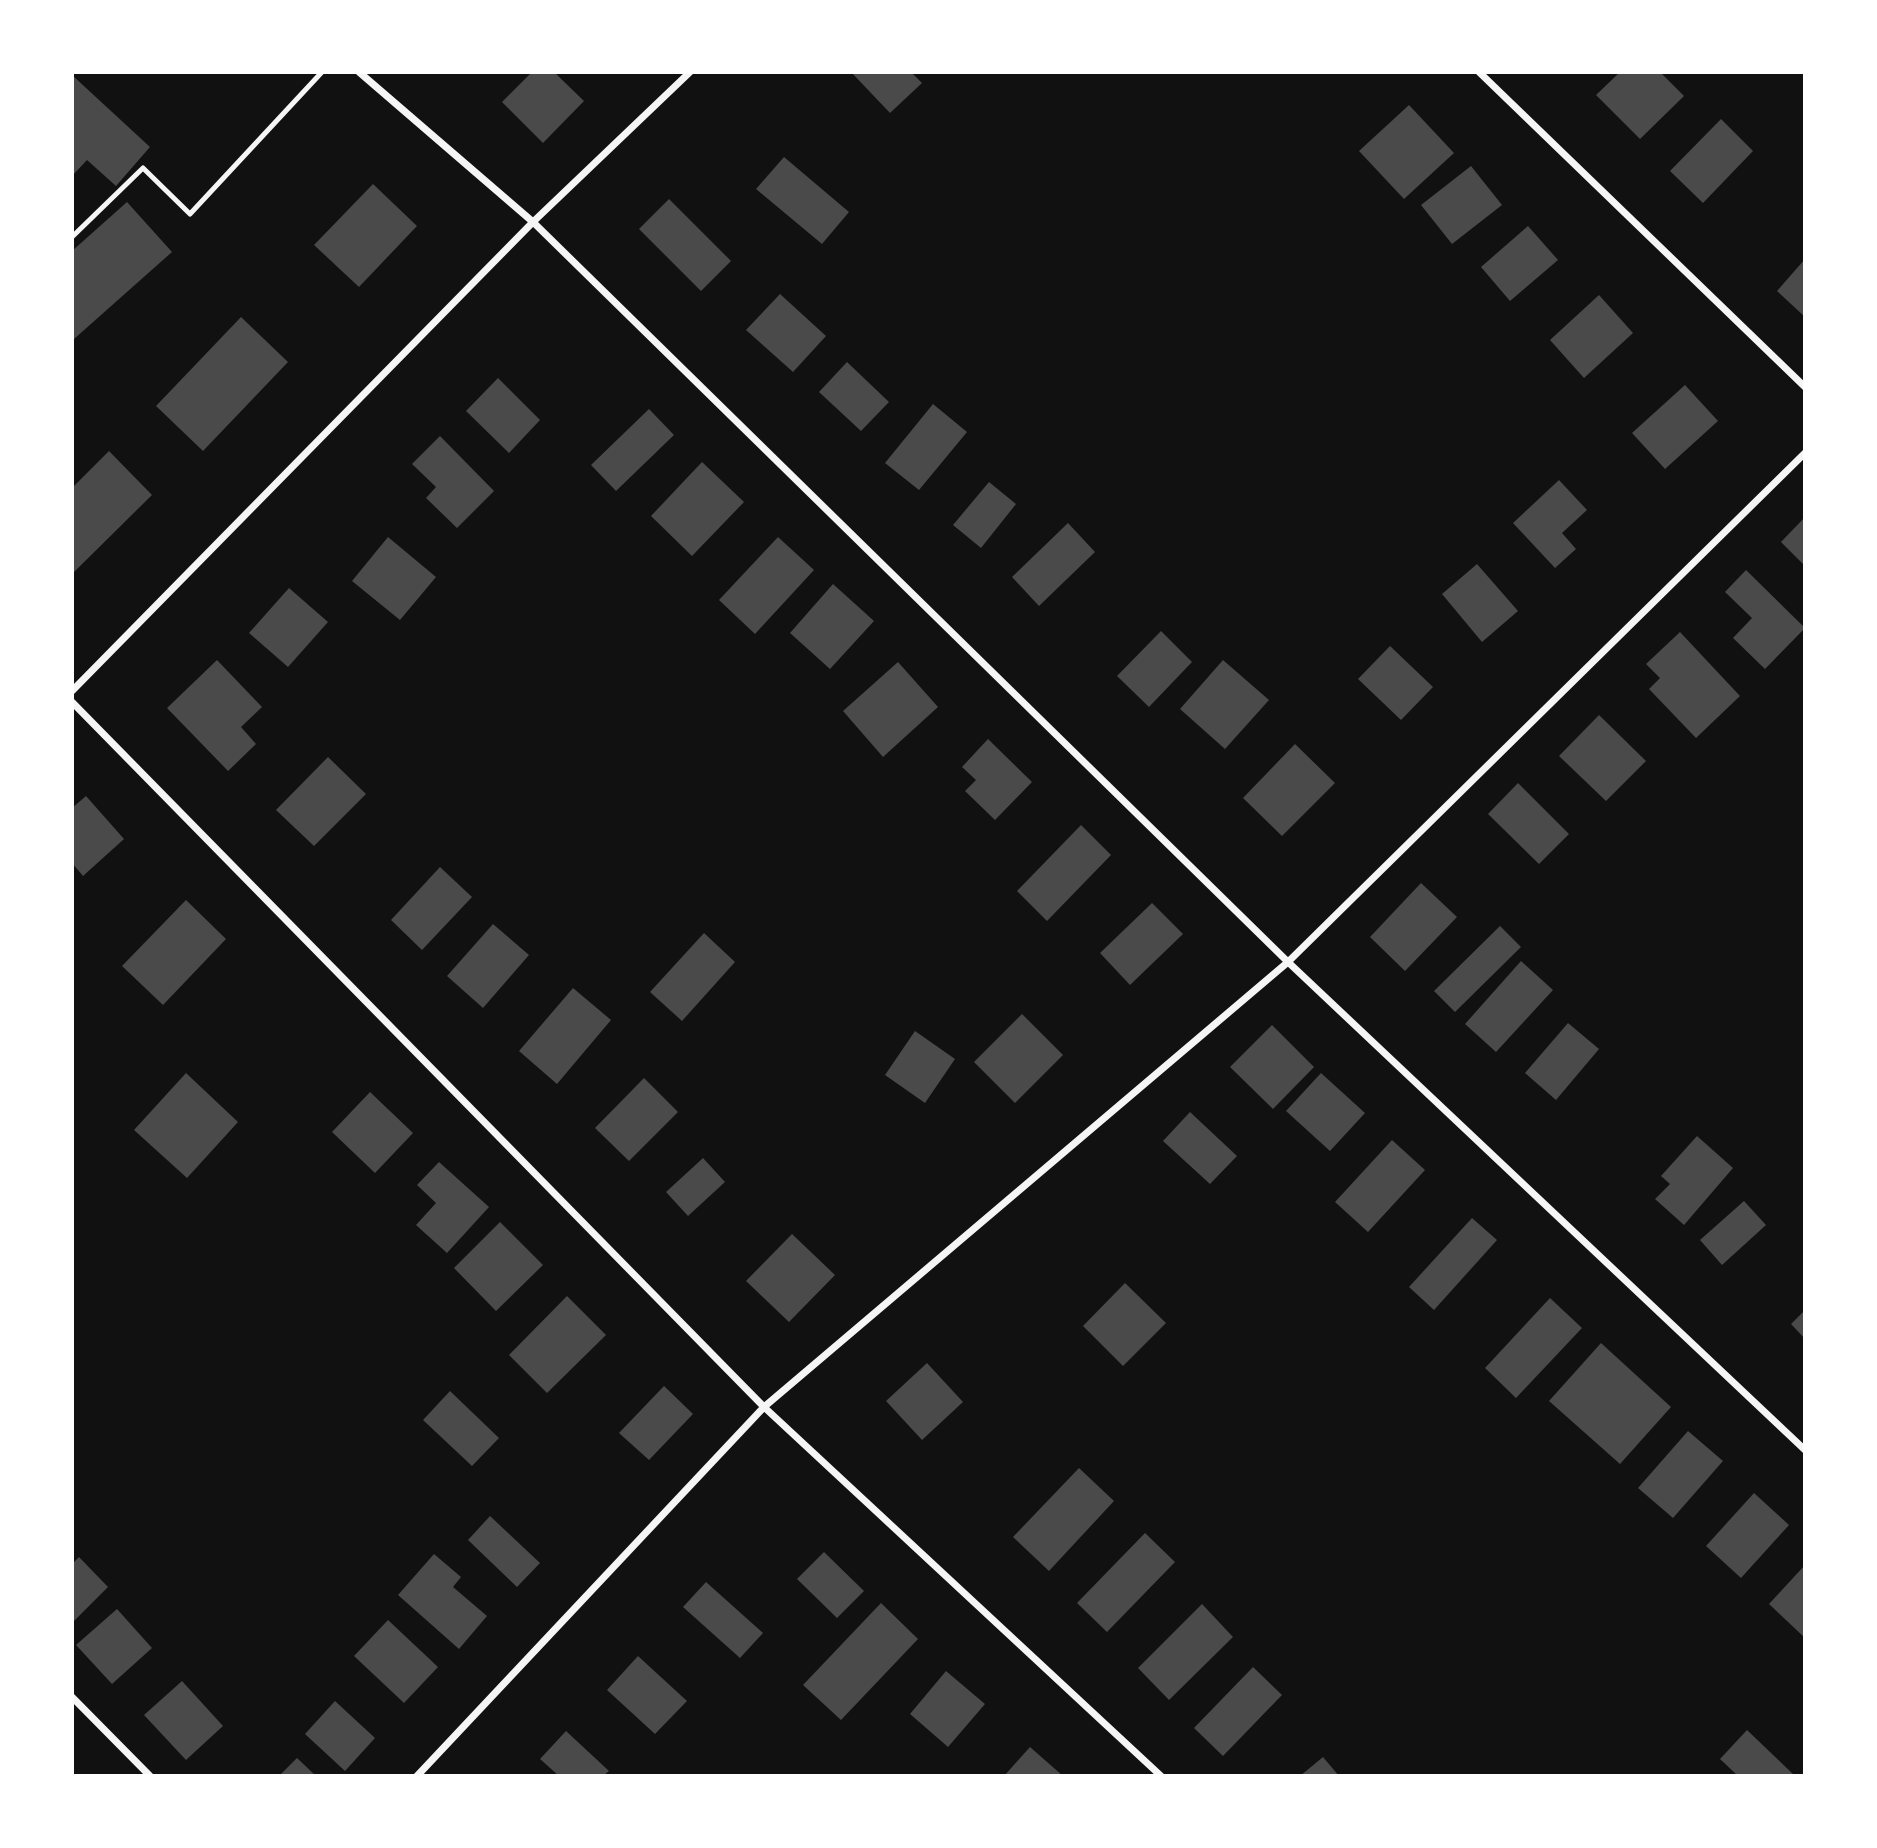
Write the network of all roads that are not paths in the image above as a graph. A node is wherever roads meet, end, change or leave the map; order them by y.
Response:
1 (322, 72) edge
2 (359, 72) edge
3 (690, 72) edge
4 (1479, 72) edge
5 (533, 222) junction
6 (72, 237) edge
7 (1805, 387) edge
8 (1805, 453) edge
9 (72, 691) edge
10 (72, 702) edge
11 (1288, 962) junction
12 (764, 1407) junction
13 (1805, 1450) edge
14 (72, 1697) edge
15 (150, 1776) edge
16 (417, 1776) edge
17 (1161, 1776) edge

1 - 6 lane
2 - 5 street
3 - 5 street
4 - 7 street
5 - 9 street
5 - 11 street
8 - 11 street
10 - 12 street
11 - 12 street
11 - 13 street
12 - 16 street
12 - 17 street
14 - 15 street

